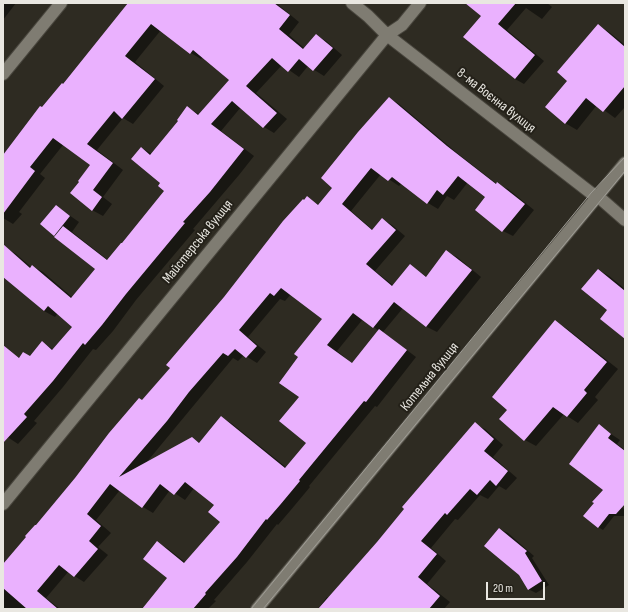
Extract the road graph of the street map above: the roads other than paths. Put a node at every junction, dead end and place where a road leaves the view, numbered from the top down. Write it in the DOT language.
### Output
graph roads {
  1 [pos="61,3"];
  2 [pos="352,3"];
  3 [pos="420,3"];
  4 [pos="387,35"];
  5 [pos="3,74"];
  6 [pos="625,163"];
  7 [pos="597,197"];
  8 [pos="625,220"];
  9 [pos="3,504"];
  10 [pos="257,609"];
  1 -- 5 [label="street"];
  2 -- 4 [label="street, 8-ма Воєнна вулиця"];
  3 -- 4 [label="street, Майстерська вулиця"];
  4 -- 7 [label="street, 8-ма Воєнна вулиця"];
  4 -- 9 [label="street, Майстерська вулиця"];
  6 -- 7 [label="street, Котельна вулиця"];
  7 -- 8 [label="street, 8-ма Воєнна вулиця"];
  7 -- 10 [label="street, Котельна вулиця"];
}
